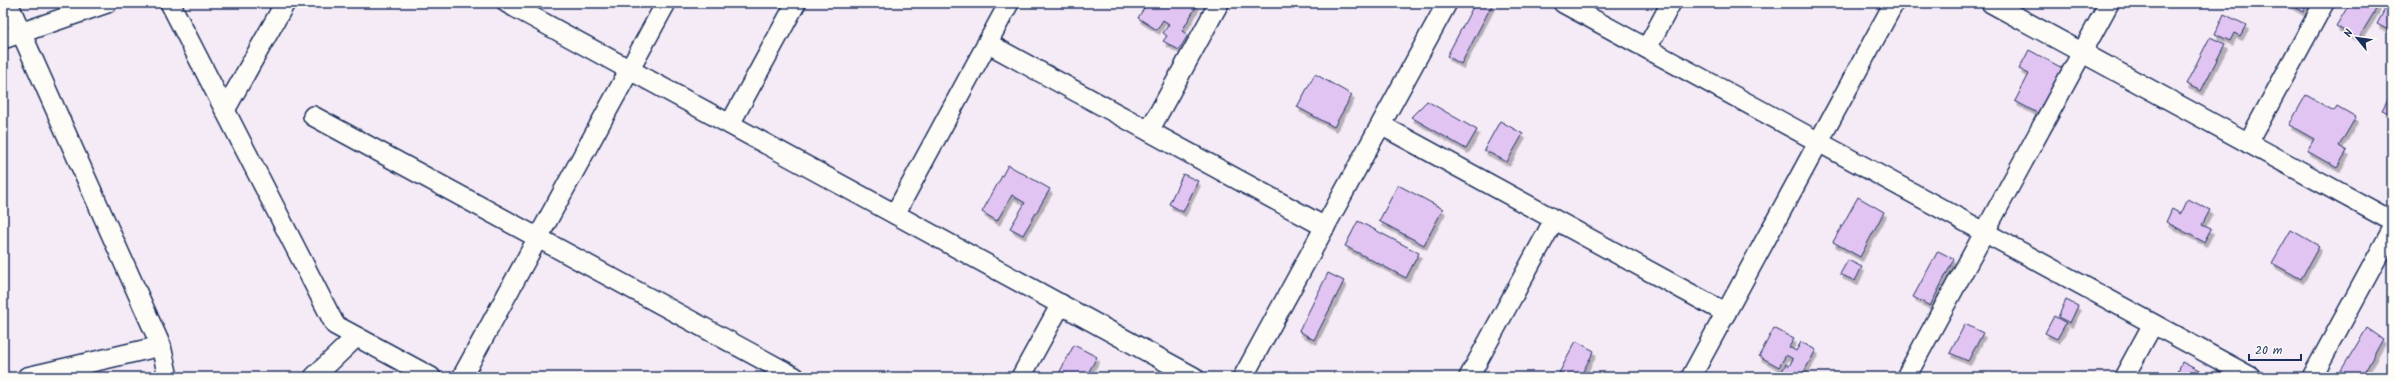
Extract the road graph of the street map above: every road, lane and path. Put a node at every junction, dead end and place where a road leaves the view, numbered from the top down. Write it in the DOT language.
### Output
graph roads {
  1 [pos="8,3"];
  2 [pos="107,3"];
  3 [pos="171,3"];
  4 [pos="285,3"];
  5 [pos="507,3"];
  6 [pos="666,3"];
  7 [pos="796,3"];
  8 [pos="1009,3"];
  9 [pos="1219,3"];
  10 [pos="1447,3"];
  11 [pos="1563,3"];
  12 [pos="1671,3"];
  13 [pos="1894,3"];
  14 [pos="1991,3"];
  15 [pos="2109,3"];
  16 [pos="2324,3"];
  17 [pos="22,32"];
  18 [pos="3,39"];
  19 [pos="987,43"];
  20 [pos="1647,48"];
  21 [pos="2082,52"];
  22 [pos="630,70"];
  23 [pos="225,110"];
  24 [pos="313,116"];
  25 [pos="730,124"];
  26 [pos="1381,125"];
  27 [pos="1149,131"];
  28 [pos="1819,142"];
  29 [pos="2248,142"];
  30 [pos="895,214"];
  31 [pos="1554,220"];
  32 [pos="2392,221"];
  33 [pos="1325,227"];
  34 [pos="2392,230"];
  35 [pos="1985,232"];
  36 [pos="538,238"];
  37 [pos="1061,304"];
  38 [pos="1726,313"];
  39 [pos="2153,324"];
  40 [pos="356,337"];
  41 [pos="161,346"];
  42 [pos="27,377"];
  43 [pos="168,377"];
  44 [pos="314,377"];
  45 [pos="431,377"];
  46 [pos="462,377"];
  47 [pos="795,377"];
  48 [pos="1021,377"];
  49 [pos="1194,377"];
  50 [pos="1243,377"];
  51 [pos="1469,377"];
  52 [pos="1691,377"];
  53 [pos="1906,377"];
  54 [pos="2124,377"];
  55 [pos="2251,377"];
  56 [pos="2312,377"];
  1 -- 17 [label="street"];
  2 -- 17 [label="street"];
  3 -- 23 [label="street"];
  4 -- 23 [label="street"];
  5 -- 22 [label="street"];
  6 -- 22 [label="street"];
  7 -- 25 [label="street"];
  8 -- 19 [label="street"];
  9 -- 27 [label="street"];
  10 -- 26 [label="street"];
  11 -- 20 [label="street"];
  12 -- 20 [label="street"];
  13 -- 28 [label="street"];
  14 -- 21 [label="street"];
  15 -- 21 [label="street"];
  16 -- 29 [label="street"];
  17 -- 18 [label="street"];
  17 -- 41 [label="street"];
  19 -- 27 [label="street"];
  19 -- 30 [label="street"];
  20 -- 28 [label="street"];
  21 -- 29 [label="street"];
  21 -- 35 [label="street"];
  22 -- 25 [label="street"];
  22 -- 36 [label="street"];
  23 -- 40 [label="street"];
  24 -- 36 [label="street"];
  25 -- 30 [label="street"];
  26 -- 31 [label="street"];
  26 -- 33 [label="street"];
  27 -- 33 [label="street"];
  28 -- 35 [label="street"];
  28 -- 38 [label="street"];
  29 -- 32 [label="street"];
  30 -- 37 [label="street"];
  31 -- 38 [label="street"];
  31 -- 51 [label="street"];
  33 -- 50 [label="street"];
  34 -- 56 [label="street"];
  35 -- 39 [label="street"];
  35 -- 53 [label="street"];
  36 -- 46 [label="street"];
  36 -- 47 [label="street"];
  37 -- 48 [label="street"];
  37 -- 49 [label="street"];
  38 -- 52 [label="street"];
  39 -- 54 [label="street"];
  39 -- 55 [label="street"];
  40 -- 44 [label="street"];
  40 -- 45 [label="street"];
  41 -- 42 [label="street"];
  41 -- 43 [label="street"];
}
